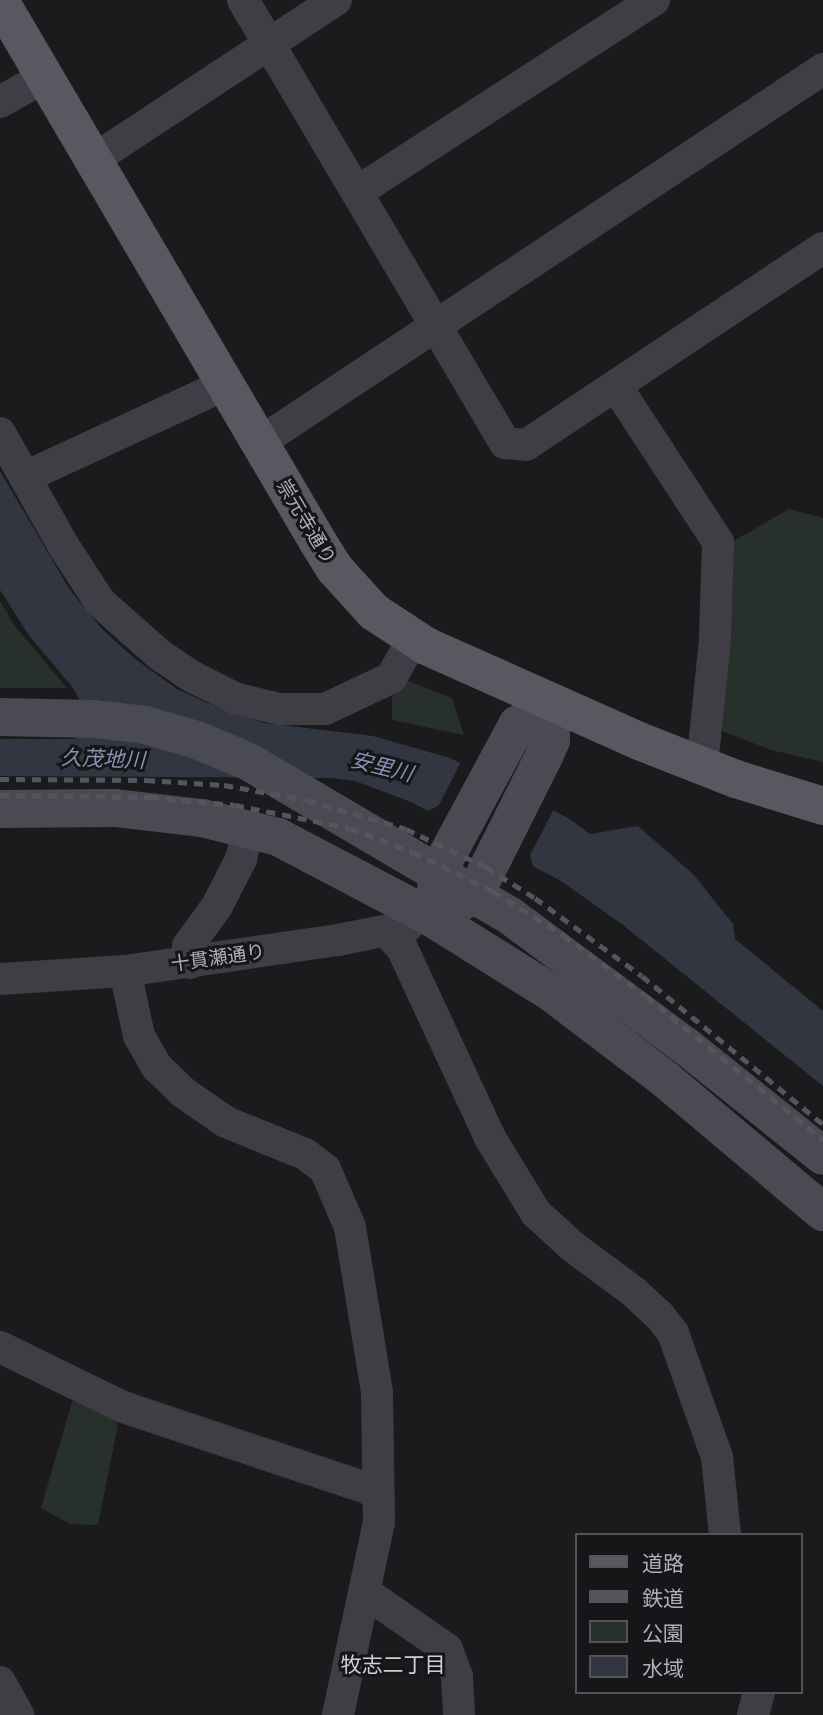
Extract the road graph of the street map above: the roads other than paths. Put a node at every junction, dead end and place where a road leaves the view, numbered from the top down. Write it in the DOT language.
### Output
graph roads {
  1 [pos="243,0"];
  2 [pos="336,0"];
  3 [pos="654,0"];
  4 [pos="0,1"];
  5 [pos="270,44"];
  6 [pos="823,69"];
  7 [pos="44,77"];
  8 [pos="0,102"];
  9 [pos="93,160"];
  10 [pos="357,192"];
  11 [pos="823,248"];
  12 [pos="435,326"];
  13 [pos="224,385"];
  14 [pos="616,386"];
  15 [pos="0,433"];
  16 [pos="259,443"];
  17 [pos="25,477"];
  18 [pos="412,639"];
  19 [pos="551,702"];
  20 [pos="18,717"];
  21 [pos="702,766"];
  22 [pos="823,806"];
  23 [pos="0,809"];
  24 [pos="249,827"];
  25 [pos="438,872"];
  26 [pos="475,894"];
  27 [pos="432,918"];
  28 [pos="387,932"];
  29 [pos="190,963"];
  30 [pos="125,971"];
  31 [pos="0,979"];
  32 [pos="823,1156"];
  33 [pos="823,1212"];
  34 [pos="0,1347"];
  35 [pos="379,1496"];
  36 [pos="725,1533"];
  37 [pos="366,1593"];
  38 [pos="758,1694"];
  39 [pos="338,1715"];
  40 [pos="459,1715"];
  41 [pos="753,1715"];
  1 -- 5 [label="street"];
  2 -- 5 [label="street"];
  3 -- 10 [label="street"];
  4 -- 7 [label="main road, 崇元寺通り"];
  5 -- 9 [label="street"];
  5 -- 10 [label="street"];
  6 -- 12 [label="street"];
  7 -- 8 [label="street"];
  7 -- 9 [label="main road, 崇元寺通り"];
  9 -- 13 [label="main road, 崇元寺通り"];
  10 -- 12 [label="street"];
  11 -- 14 [label="street"];
  12 -- 14 [label="street"];
  12 -- 16 [label="street"];
  13 -- 16 [label="main road, 崇元寺通り"];
  13 -- 17 [label="street"];
  14 -- 21 [label="street"];
  15 -- 17 [label="street"];
  16 -- 18 [label="main road, 崇元寺通り"];
  17 -- 18 [label="street"];
  18 -- 19 [label="main road, 崇元寺通り"];
  19 -- 21 [label="main road, 崇元寺通り"];
  19 -- 25 [label="street"];
  19 -- 26 [label="street"];
  20 -- 25 [label="street"];
  21 -- 22 [label="main road, 崇元寺通り"];
  23 -- 24 [label="street"];
  24 -- 27 [label="street"];
  24 -- 29 [label="street"];
  25 -- 26 [label="street"];
  25 -- 27 [label="street"];
  26 -- 27 [label="street"];
  26 -- 32 [label="street"];
  27 -- 28 [label="street, 十貫瀬通り"];
  27 -- 33 [label="street"];
  28 -- 29 [label="street, 十貫瀬通り"];
  28 -- 36 [label="street"];
  29 -- 30 [label="street, 十貫瀬通り"];
  30 -- 31 [label="street, 十貫瀬通り"];
  30 -- 35 [label="street"];
  34 -- 35 [label="street"];
  35 -- 37 [label="street"];
  37 -- 39 [label="street"];
  37 -- 40 [label="street"];
  38 -- 41 [label="street"];
}
